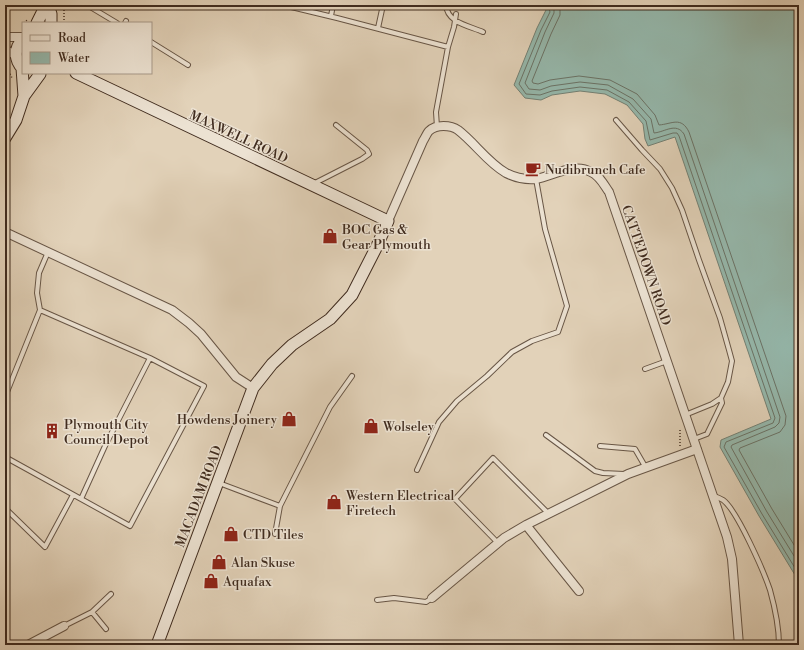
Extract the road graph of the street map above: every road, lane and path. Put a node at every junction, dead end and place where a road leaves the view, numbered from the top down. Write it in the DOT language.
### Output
graph roads {
  1 [pos="47,5"];
  2 [pos="64,5"];
  3 [pos="87,5"];
  4 [pos="283,5"];
  5 [pos="333,5"];
  6 [pos="384,5"];
  7 [pos="446,5"];
  8 [pos="456,14"];
  9 [pos="331,16"];
  10 [pos="455,21"];
  11 [pos="38,22"];
  12 [pos="51,22"];
  13 [pos="64,22"];
  14 [pos="115,22"];
  15 [pos="378,28"];
  16 [pos="483,32"];
  17 [pos="5,37"];
  18 [pos="22,38"];
  19 [pos="22,39"];
  20 [pos="152,43"];
  21 [pos="448,47"];
  22 [pos="5,49"];
  23 [pos="16,56"];
  24 [pos="5,63"];
  25 [pos="188,65"];
  26 [pos="22,66"];
  27 [pos="25,74"];
  28 [pos="39,74"];
  29 [pos="78,74"];
  30 [pos="12,82"];
  31 [pos="24,96"];
  32 [pos="616,120"];
  33 [pos="336,125"];
  34 [pos="437,127"];
  35 [pos="5,138"];
  36 [pos="536,178"];
  37 [pos="311,185"];
  38 [pos="388,221"];
  39 [pos="5,232"];
  40 [pos="48,252"];
  41 [pos="40,310"];
  42 [pos="150,358"];
  43 [pos="667,361"];
  44 [pos="645,369"];
  45 [pos="352,376"];
  46 [pos="253,388"];
  47 [pos="5,397"];
  48 [pos="721,398"];
  49 [pos="685,415"];
  50 [pos="680,428"];
  51 [pos="546,435"];
  52 [pos="694,439"];
  53 [pos="600,446"];
  54 [pos="697,449"];
  55 [pos="683,454"];
  56 [pos="5,457"];
  57 [pos="646,468"];
  58 [pos="417,470"];
  59 [pos="628,474"];
  60 [pos="218,483"];
  61 [pos="712,494"];
  62 [pos="73,495"];
  63 [pos="81,499"];
  64 [pos="280,506"];
  65 [pos="5,508"];
  66 [pos="549,514"];
  67 [pos="526,525"];
  68 [pos="275,534"];
  69 [pos="498,543"];
  70 [pos="579,591"];
  71 [pos="111,594"];
  72 [pos="432,598"];
  73 [pos="377,600"];
  74 [pos="92,612"];
  75 [pos="64,626"];
  76 [pos="106,629"];
  77 [pos="28,645"];
  78 [pos="157,645"];
  79 [pos="739,645"];
  80 [pos="779,645"];
  1 -- 11 [label="street"];
  1 -- 12 [label="street"];
  2 -- 13 [label="path"];
  3 -- 14 [label="lane"];
  4 -- 9 [label="lane"];
  5 -- 9 [label="lane"];
  6 -- 15 [label="lane"];
  7 -- 10 [label="lane"];
  8 -- 10 [label="lane"];
  9 -- 15 [label="lane"];
  10 -- 16 [label="lane"];
  10 -- 21 [label="lane"];
  15 -- 21 [label="lane"];
  17 -- 18 [label="street"];
  19 -- 23 [label="street"];
  20 -- 25 [label="lane"];
  21 -- 34 [label="lane"];
  22 -- 23 [label="street"];
  23 -- 26 [label="street"];
  24 -- 30 [label="path"];
  27 -- 31 [label="street"];
  28 -- 31 [label="street"];
  29 -- 37 [label="street, MAXWELL ROAD"];
  31 -- 35 [label="street"];
  32 -- 48 [label="lane"];
  33 -- 37 [label="lane"];
  34 -- 36 [label="street, CATTEDOWN ROAD"];
  34 -- 38 [label="street"];
  36 -- 43 [label="street, CATTEDOWN ROAD"];
  36 -- 58 [label="lane"];
  37 -- 38 [label="street, MAXWELL ROAD"];
  38 -- 46 [label="street, MACADAM ROAD"];
  39 -- 40 [label="street"];
  40 -- 41 [label="lane"];
  40 -- 46 [label="street"];
  41 -- 42 [label="lane"];
  41 -- 47 [label="lane"];
  42 -- 63 [label="lane"];
  42 -- 63 [label="lane"];
  43 -- 44 [label="lane"];
  43 -- 49 [label="street, CATTEDOWN ROAD"];
  45 -- 64 [label="lane"];
  46 -- 60 [label="street, MACADAM ROAD"];
  48 -- 49 [label="lane"];
  48 -- 52 [label="lane"];
  49 -- 52 [label="street, CATTEDOWN ROAD"];
  50 -- 55 [label="path"];
  51 -- 59 [label="lane"];
  52 -- 54 [label="street, CATTEDOWN ROAD"];
  53 -- 57 [label="lane"];
  54 -- 55 [label="street"];
  54 -- 61 [label="street, CATTEDOWN ROAD"];
  55 -- 57 [label="street"];
  56 -- 62 [label="lane"];
  57 -- 59 [label="street"];
  59 -- 66 [label="street"];
  60 -- 64 [label="lane"];
  60 -- 78 [label="street, MACADAM ROAD"];
  61 -- 79 [label="street, CATTEDOWN ROAD"];
  61 -- 80 [label="lane"];
  62 -- 63 [label="lane"];
  62 -- 65 [label="lane"];
  64 -- 68 [label="lane"];
  66 -- 67 [label="street"];
  66 -- 69 [label="lane"];
  67 -- 69 [label="street"];
  67 -- 70 [label="street"];
  69 -- 72 [label="street"];
  71 -- 74 [label="lane"];
  72 -- 73 [label="lane"];
  74 -- 75 [label="lane"];
  74 -- 76 [label="lane"];
  75 -- 77 [label="street"];
}
